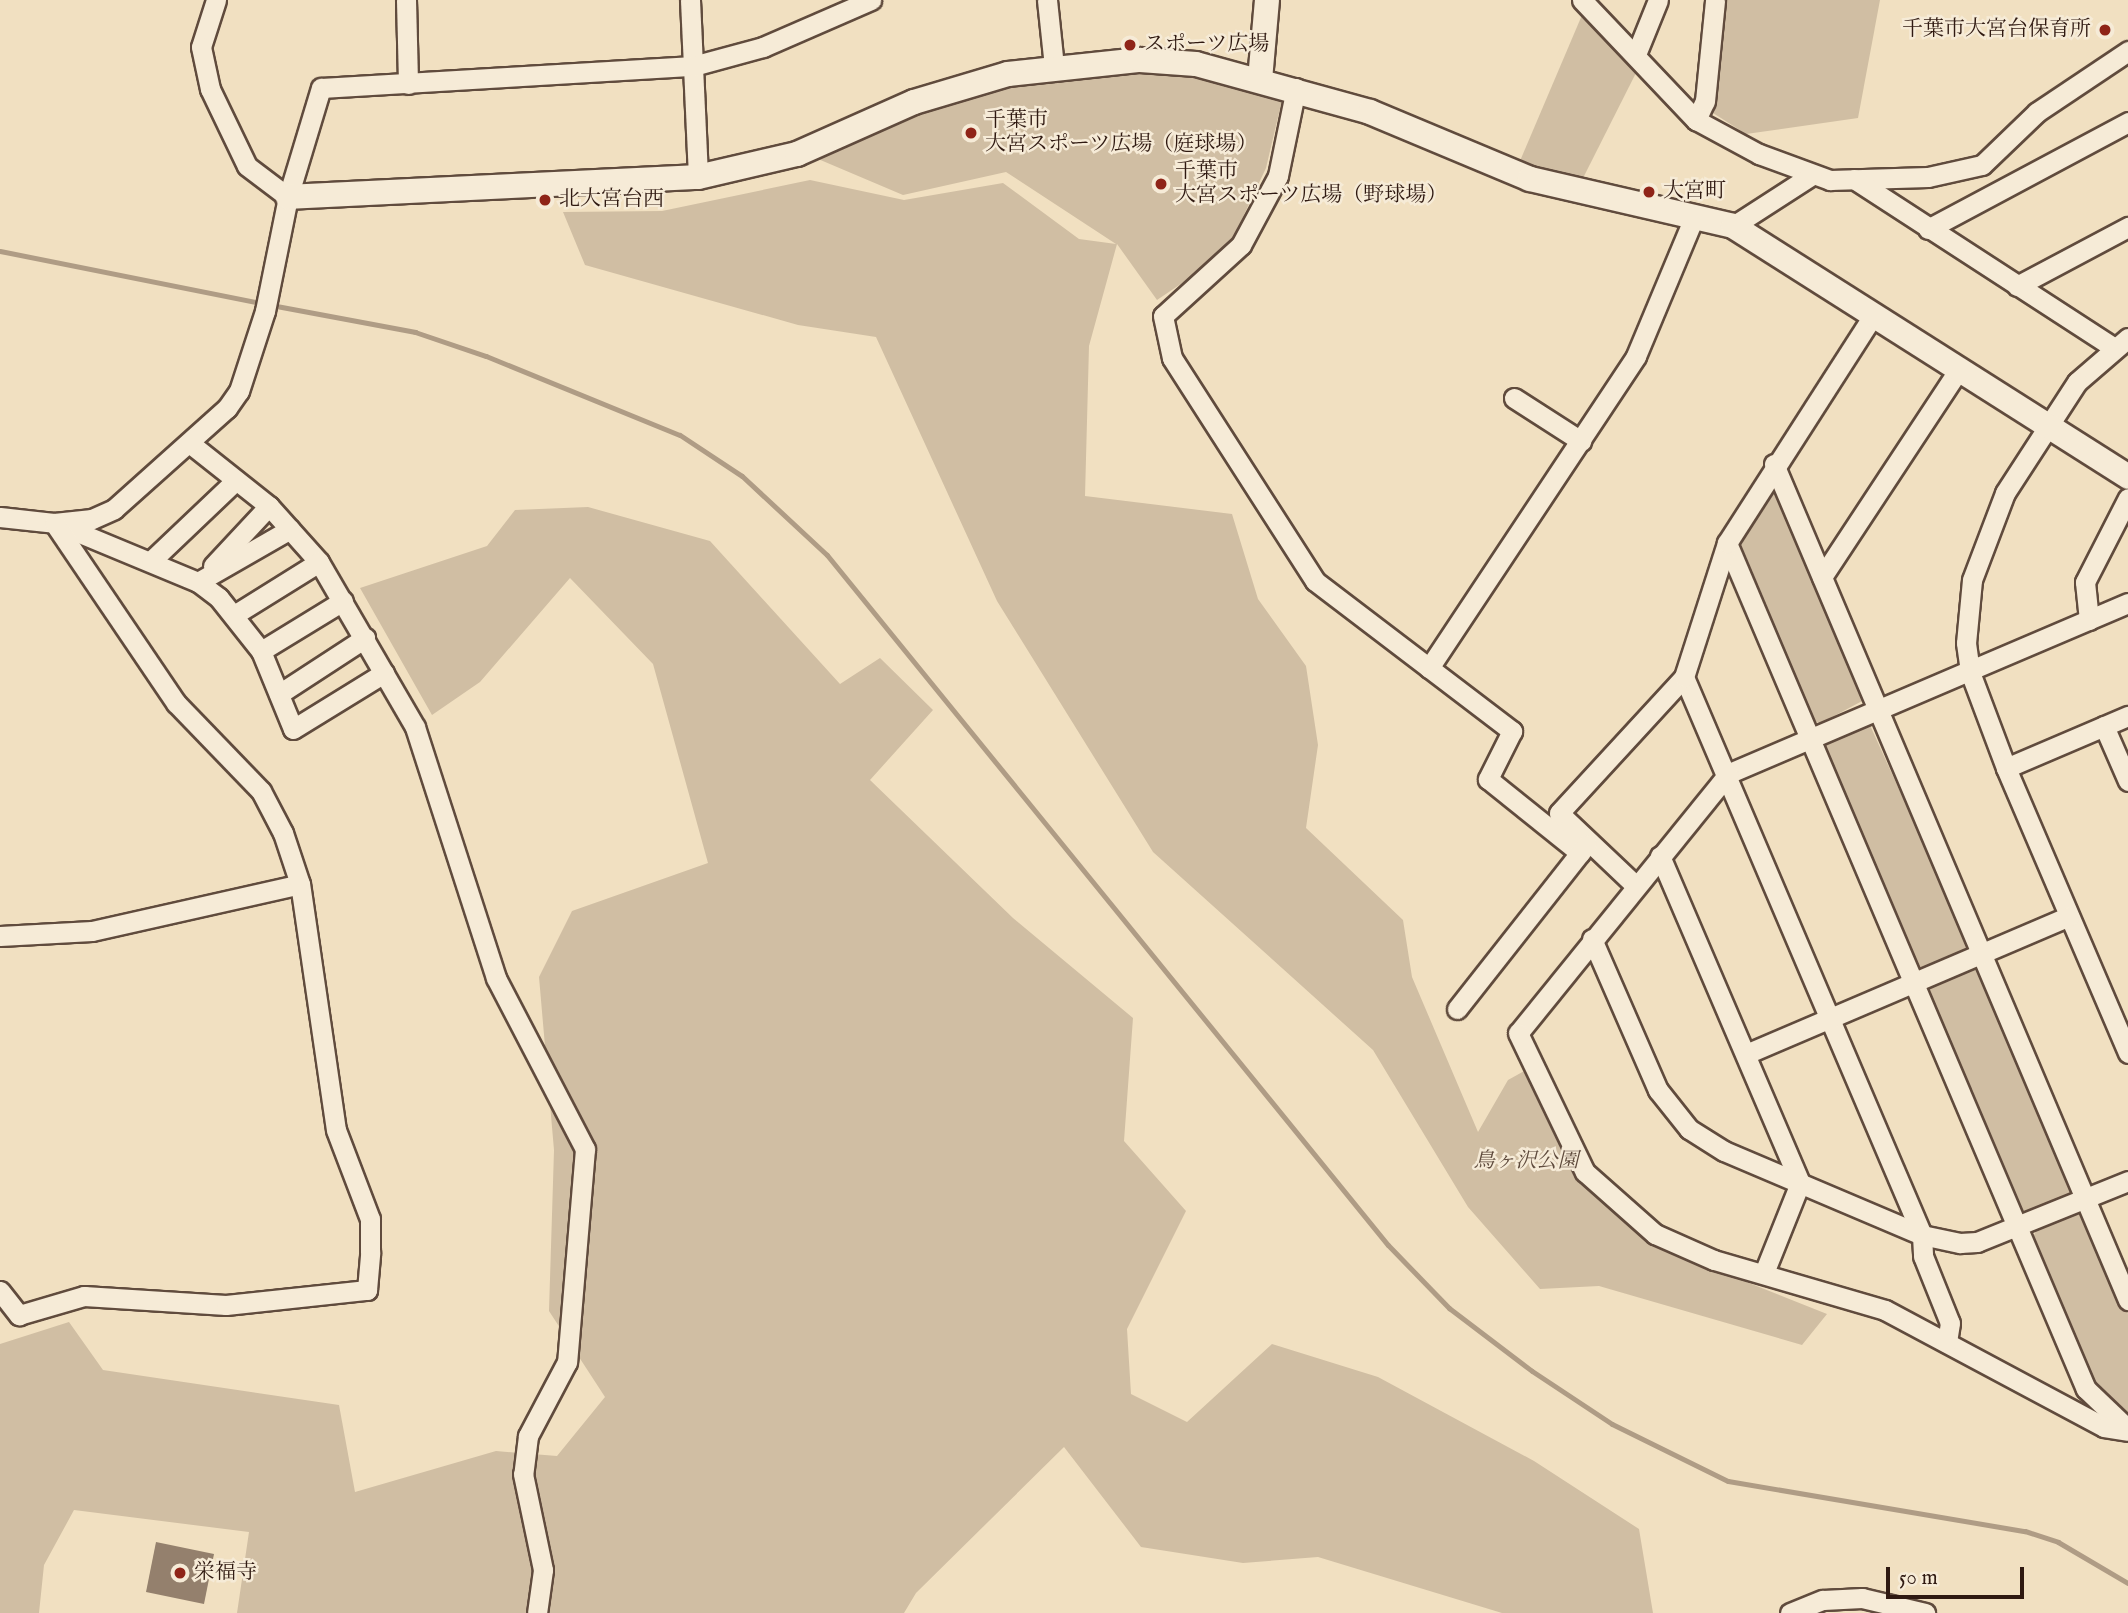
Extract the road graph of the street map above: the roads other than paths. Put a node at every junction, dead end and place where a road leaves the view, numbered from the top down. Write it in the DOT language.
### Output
graph roads {
  1 [pos="216,0"];
  2 [pos="406,0"];
  3 [pos="690,0"];
  4 [pos="872,0"];
  5 [pos="1047,0"];
  6 [pos="1267,0"];
  7 [pos="1583,0"];
  8 [pos="1658,0"];
  9 [pos="1715,0"];
  10 [pos="2128,51"];
  11 [pos="1637,52"];
  12 [pos="693,66"];
  13 [pos="1054,67"];
  14 [pos="1261,80"];
  15 [pos="408,84"];
  16 [pos="1296,88"];
  17 [pos="1696,120"];
  18 [pos="2128,122"];
  19 [pos="1812,175"];
  20 [pos="698,177"];
  21 [pos="1854,179"];
  22 [pos="288,197"];
  23 [pos="1695,215"];
  24 [pos="1733,226"];
  25 [pos="2128,227"];
  26 [pos="1928,229"];
  27 [pos="2017,286"];
  28 [pos="1874,316"];
  29 [pos="2121,343"];
  30 [pos="1958,371"];
  31 [pos="1514,398"];
  32 [pos="2046,426"];
  33 [pos="1581,441"];
  34 [pos="192,445"];
  35 [pos="1774,464"];
  36 [pos="2128,477"];
  37 [pos="236,480"];
  38 [pos="2128,498"];
  39 [pos="269,506"];
  40 [pos="0,517"];
  41 [pos="54,523"];
  42 [pos="290,529"];
  43 [pos="1727,543"];
  44 [pos="151,561"];
  45 [pos="319,562"];
  46 [pos="1822,577"];
  47 [pos="198,582"];
  48 [pos="342,601"];
  49 [pos="2128,603"];
  50 [pos="234,615"];
  51 [pos="2089,620"];
  52 [pos="365,638"];
  53 [pos="261,651"];
  54 [pos="1429,668"];
  55 [pos="1970,672"];
  56 [pos="384,673"];
  57 [pos="1684,677"];
  58 [pos="279,694"];
  59 [pos="1874,710"];
  60 [pos="2128,716"];
  61 [pos="2104,726"];
  62 [pos="1810,738"];
  63 [pos="2006,768"];
  64 [pos="1728,774"];
  65 [pos="2128,781"];
  66 [pos="1584,848"];
  67 [pos="1660,856"];
  68 [pos="300,884"];
  69 [pos="1636,886"];
  70 [pos="2069,916"];
  71 [pos="0,936"];
  72 [pos="1592,939"];
  73 [pos="1980,953"];
  74 [pos="1914,981"];
  75 [pos="1457,1009"];
  76 [pos="1831,1018"];
  77 [pos="2128,1053"];
  78 [pos="1746,1054"];
  79 [pos="2128,1181"];
  80 [pos="1800,1183"];
  81 [pos="2084,1198"];
  82 [pos="2018,1226"];
  83 [pos="1922,1235"];
  84 [pos="1764,1273"];
  85 [pos="0,1291"];
  86 [pos="2128,1300"];
  87 [pos="1947,1343"];
  88 [pos="2128,1430"];
  89 [pos="537,1613"];
  90 [pos="1790,1613"];
  91 [pos="1925,1613"];
  1 -- 22 [label="street"];
  2 -- 15 [label="street"];
  3 -- 12 [label="street"];
  4 -- 12 [label="street"];
  5 -- 13 [label="street"];
  6 -- 14 [label="street"];
  7 -- 11 [label="street"];
  8 -- 11 [label="street"];
  9 -- 17 [label="street"];
  10 -- 21 [label="street"];
  11 -- 17 [label="street"];
  12 -- 15 [label="street"];
  12 -- 20 [label="street"];
  13 -- 14 [label="street"];
  13 -- 20 [label="street"];
  14 -- 16 [label="street"];
  15 -- 22 [label="street"];
  16 -- 23 [label="street"];
  16 -- 54 [label="street"];
  17 -- 19 [label="street"];
  18 -- 26 [label="street"];
  19 -- 21 [label="street"];
  19 -- 24 [label="street"];
  20 -- 22 [label="street"];
  21 -- 26 [label="street"];
  22 -- 34 [label="street"];
  23 -- 24 [label="street"];
  23 -- 33 [label="street"];
  24 -- 28 [label="street"];
  25 -- 27 [label="street"];
  26 -- 27 [label="street"];
  27 -- 29 [label="street"];
  28 -- 30 [label="street"];
  28 -- 35 [label="street"];
  29 -- 32 [label="street"];
  30 -- 32 [label="street"];
  30 -- 46 [label="street"];
  31 -- 33 [label="street"];
  32 -- 36 [label="street"];
  32 -- 55 [label="street"];
  33 -- 54 [label="street"];
  34 -- 37 [label="street"];
  34 -- 41 [label="street"];
  35 -- 43 [label="street"];
  35 -- 46 [label="street"];
  37 -- 39 [label="street"];
  37 -- 44 [label="street"];
  38 -- 51 [label="street"];
  39 -- 42 [label="street"];
  39 -- 47 [label="street"];
  40 -- 41 [label="street"];
  41 -- 44 [label="street"];
  41 -- 68 [label="street"];
  42 -- 45 [label="street"];
  42 -- 47 [label="street"];
  43 -- 57 [label="street"];
  43 -- 62 [label="street"];
  44 -- 47 [label="street"];
  45 -- 48 [label="street"];
  45 -- 50 [label="street"];
  46 -- 59 [label="street"];
  47 -- 50 [label="street"];
  48 -- 52 [label="street"];
  48 -- 53 [label="street"];
  49 -- 51 [label="street"];
  50 -- 53 [label="street"];
  51 -- 55 [label="street"];
  52 -- 56 [label="street"];
  52 -- 58 [label="street"];
  53 -- 58 [label="street"];
  54 -- 66 [label="street"];
  55 -- 59 [label="street"];
  55 -- 63 [label="street"];
  56 -- 58 [label="street"];
  56 -- 89 [label="street"];
  57 -- 64 [label="street"];
  57 -- 66 [label="street"];
  59 -- 62 [label="street"];
  59 -- 73 [label="street"];
  60 -- 61 [label="street"];
  61 -- 63 [label="street"];
  61 -- 65 [label="street"];
  62 -- 64 [label="street"];
  62 -- 74 [label="street"];
  63 -- 70 [label="street"];
  64 -- 67 [label="street"];
  64 -- 76 [label="street"];
  66 -- 69 [label="street"];
  66 -- 75 [label="street"];
  67 -- 69 [label="street"];
  67 -- 78 [label="street"];
  68 -- 71 [label="street"];
  68 -- 85 [label="street"];
  69 -- 72 [label="street"];
  70 -- 73 [label="street"];
  70 -- 77 [label="street"];
  72 -- 80 [label="street"];
  72 -- 84 [label="street"];
  73 -- 74 [label="street"];
  73 -- 81 [label="street"];
  74 -- 76 [label="street"];
  74 -- 82 [label="street"];
  76 -- 78 [label="street"];
  76 -- 83 [label="street"];
  78 -- 80 [label="street"];
  79 -- 81 [label="street"];
  80 -- 83 [label="street"];
  80 -- 84 [label="street"];
  81 -- 82 [label="street"];
  81 -- 86 [label="street"];
  82 -- 83 [label="street"];
  82 -- 88 [label="street"];
  83 -- 87 [label="street"];
  84 -- 87 [label="street"];
  87 -- 88 [label="street"];
  90 -- 91 [label="street"];
}
